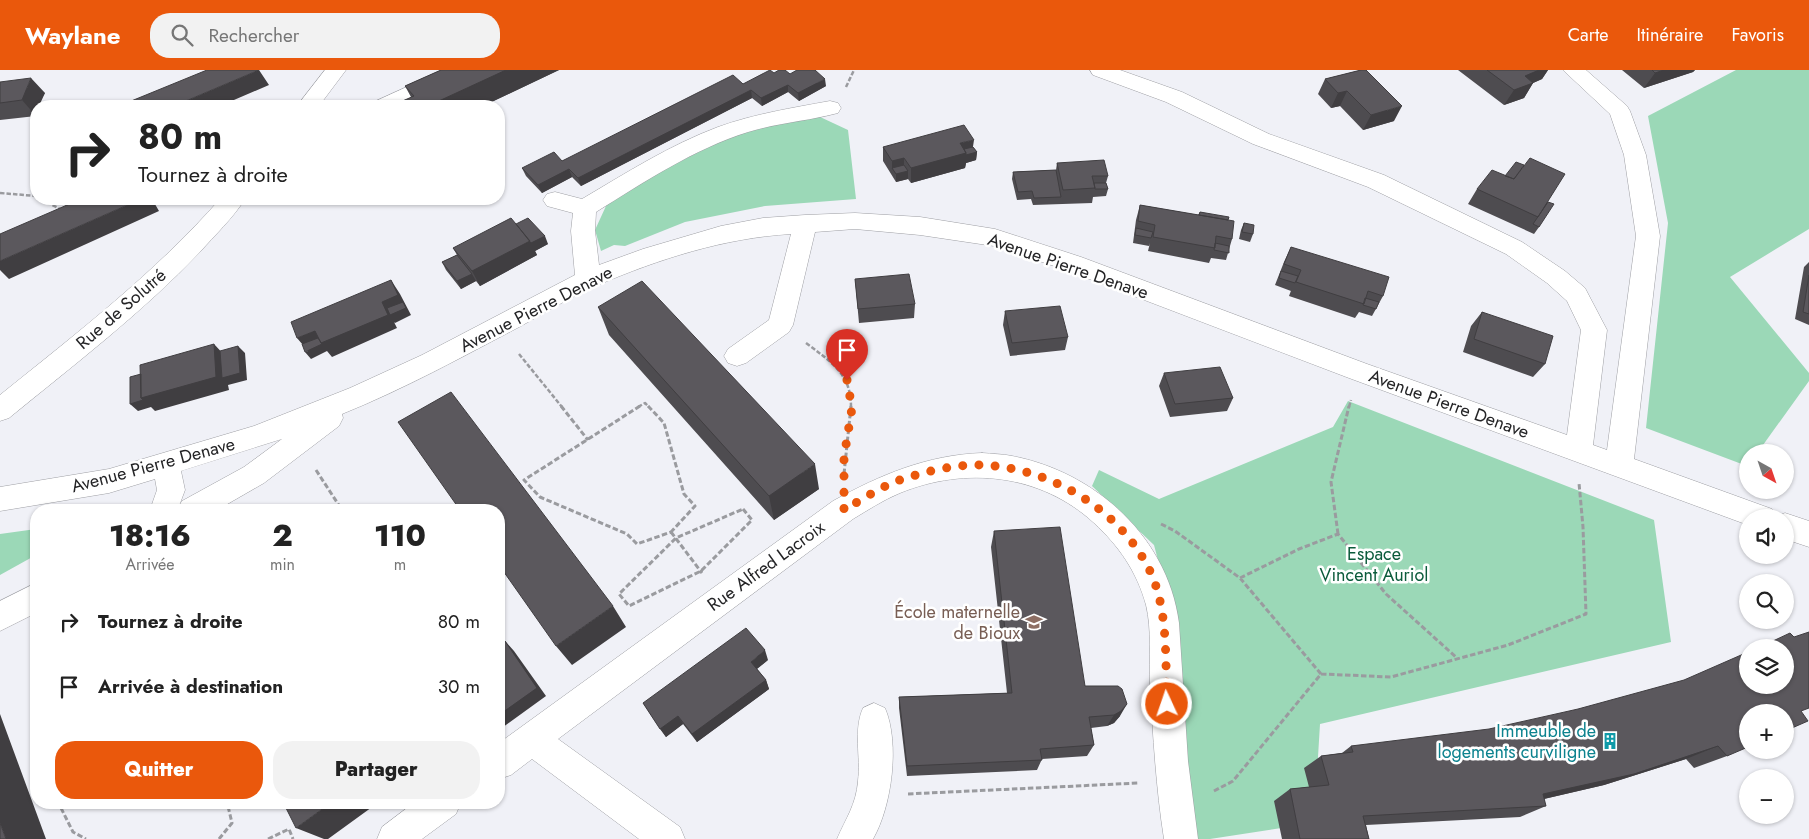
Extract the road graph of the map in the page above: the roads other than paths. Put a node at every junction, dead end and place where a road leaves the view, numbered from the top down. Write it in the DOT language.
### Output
graph roads {
  1 [pos="336,70"];
  2 [pos="462,70"];
  3 [pos="1100,70"];
  4 [pos="1573,70"];
  5 [pos="313,100"];
  6 [pos="397,100"];
  7 [pos="830,108"];
  8 [pos="555,200"];
  9 [pos="228,205"];
  10 [pos="585,208"];
  11 [pos="804,223"];
  12 [pos="588,279"];
  13 [pos="737,356"];
  14 [pos="359,396"];
  15 [pos="0,410"];
  16 [pos="1578,451"];
  17 [pos="166,464"];
  18 [pos="1619,466"];
  19 [pos="0,499"];
  20 [pos="166,504"];
  21 [pos="203,504"];
  22 [pos="1739,510"];
  23 [pos="1794,529"];
  24 [pos="1809,534"];
  25 [pos="30,600"];
  26 [pos="0,617"];
  27 [pos="874,719"];
  28 [pos="534,737"];
  29 [pos="505,758"];
  30 [pos="435,809"];
  31 [pos="394,839"];
  32 [pos="668,839"];
  33 [pos="854,839"];
  34 [pos="1181,839"];
  1 -- 5 [label="street"];
  2 -- 6 [label="street"];
  3 -- 16 [label="street"];
  4 -- 18 [label="street"];
  7 -- 10 [label="street"];
  8 -- 10 [label="street"];
  9 -- 15 [label="street, Rue de Solutré"];
  10 -- 12 [label="street"];
  11 -- 12 [label="street, Avenue Pierre Denave"];
  11 -- 13 [label="street"];
  11 -- 16 [label="street, Avenue Pierre Denave"];
  12 -- 14 [label="street, Avenue Pierre Denave"];
  14 -- 17 [label="street, Avenue Pierre Denave"];
  14 -- 21 [label="street, Avenue Pierre Denave"];
  16 -- 18 [label="street, Avenue Pierre Denave"];
  17 -- 19 [label="street, Avenue Pierre Denave"];
  17 -- 20 [label="street"];
  18 -- 22 [label="street, Avenue Pierre Denave"];
  23 -- 24 [label="street"];
  25 -- 26 [label="street"];
  27 -- 33 [label="street"];
  28 -- 29 [label="street, Rue Alfred Lacroix"];
  28 -- 32 [label="street"];
  28 -- 34 [label="street, Rue Alfred Lacroix"];
  30 -- 31 [label="street"];
}
